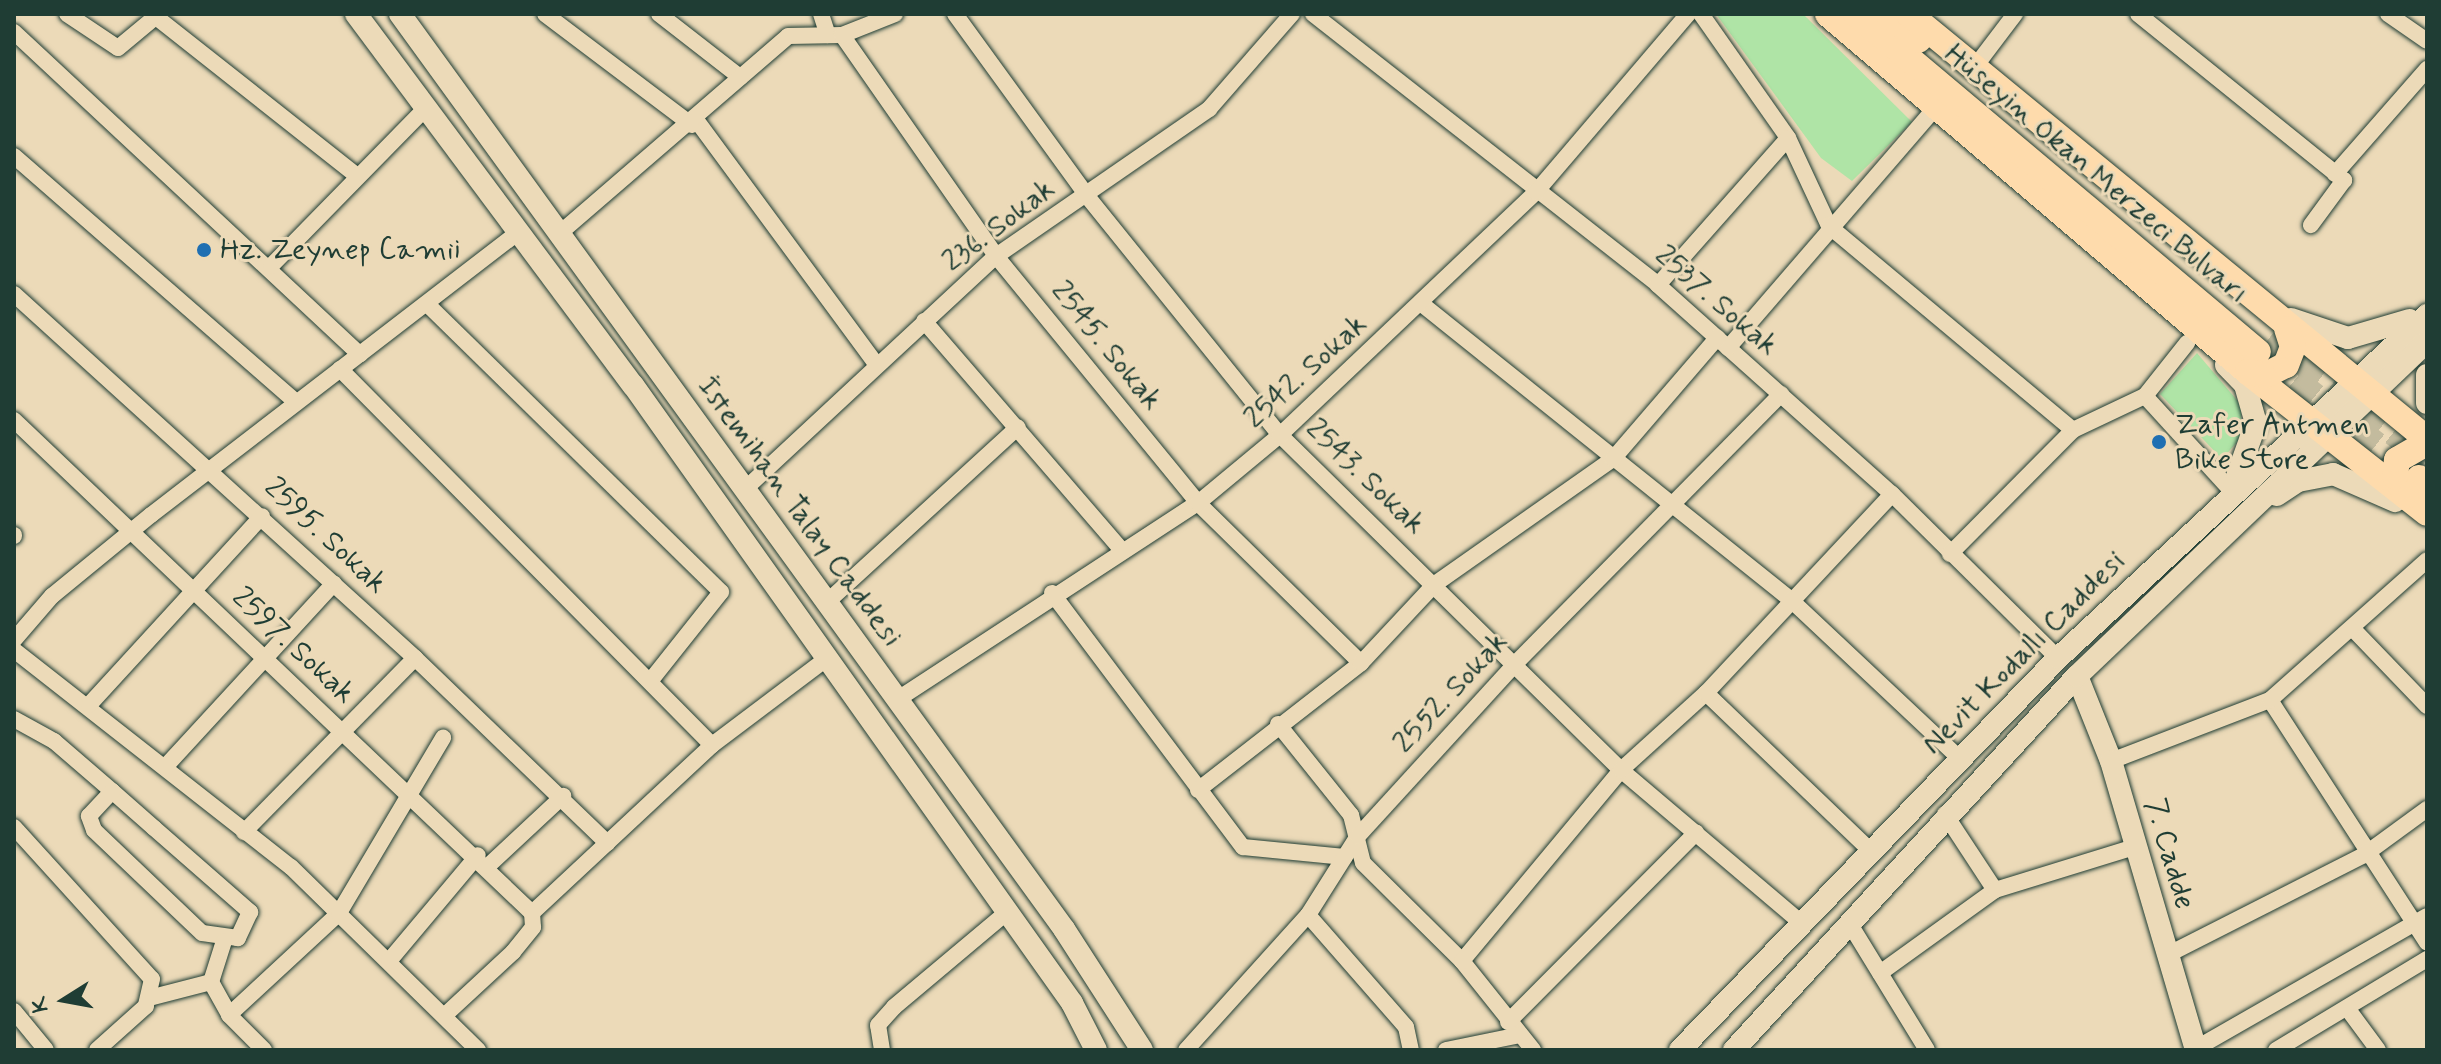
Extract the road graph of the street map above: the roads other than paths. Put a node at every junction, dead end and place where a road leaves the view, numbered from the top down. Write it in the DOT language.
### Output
graph roads {
  1 [pos="67,14"];
  2 [pos="356,14"];
  3 [pos="400,14"];
  4 [pos="545,14"];
  5 [pos="659,14"];
  6 [pos="821,14"];
  7 [pos="895,14"];
  8 [pos="955,14"];
  9 [pos="1292,14"];
  10 [pos="1313,14"];
  11 [pos="1688,14"];
  12 [pos="1701,14"];
  13 [pos="1828,14"];
  14 [pos="1856,14"];
  15 [pos="1888,14"];
  16 [pos="1909,14"];
  17 [pos="2015,14"];
  18 [pos="2138,14"];
  19 [pos="2388,14"];
  20 [pos="157,16"];
  21 [pos="14,32"];
  22 [pos="835,35"];
  23 [pos="2427,41"];
  24 [pos="1974,68"];
  25 [pos="2427,69"];
  26 [pos="740,77"];
  27 [pos="1937,106"];
  28 [pos="425,109"];
  29 [pos="694,123"];
  30 [pos="1788,138"];
  31 [pos="14,156"];
  32 [pos="357,176"];
  33 [pos="2340,177"];
  34 [pos="1536,192"];
  35 [pos="1087,196"];
  36 [pos="2311,225"];
  37 [pos="1829,226"];
  38 [pos="517,233"];
  39 [pos="560,233"];
  40 [pos="996,256"];
  41 [pos="271,266"];
  42 [pos="1658,285"];
  43 [pos="2242,293"];
  44 [pos="14,294"];
  45 [pos="428,305"];
  46 [pos="1423,305"];
  47 [pos="2427,312"];
  48 [pos="924,321"];
  49 [pos="2188,332"];
  50 [pos="2427,342"];
  51 [pos="1722,343"];
  52 [pos="2266,347"];
  53 [pos="360,355"];
  54 [pos="877,365"];
  55 [pos="340,369"];
  56 [pos="2427,375"];
  57 [pos="2361,388"];
  58 [pos="1781,394"];
  59 [pos="2145,396"];
  60 [pos="296,402"];
  61 [pos="2427,403"];
  62 [pos="14,420"];
  63 [pos="2319,426"];
  64 [pos="1018,427"];
  65 [pos="2073,430"];
  66 [pos="1280,435"];
  67 [pos="2427,441"];
  68 [pos="1613,459"];
  69 [pos="210,469"];
  70 [pos="2417,486"];
  71 [pos="2228,487"];
  72 [pos="744,490"];
  73 [pos="1892,494"];
  74 [pos="1198,503"];
  75 [pos="1673,504"];
  76 [pos="262,516"];
  77 [pos="2427,516"];
  78 [pos="2197,524"];
  79 [pos="131,531"];
  80 [pos="2223,531"];
  81 [pos="1121,549"];
  82 [pos="1950,554"];
  83 [pos="2427,560"];
  84 [pos="334,583"];
  85 [pos="1435,584"];
  86 [pos="192,590"];
  87 [pos="1052,593"];
  88 [pos="1792,601"];
  89 [pos="826,603"];
  90 [pos="2353,629"];
  91 [pos="14,640"];
  92 [pos="14,650"];
  93 [pos="263,657"];
  94 [pos="415,658"];
  95 [pos="2058,658"];
  96 [pos="826,659"];
  97 [pos="1361,663"];
  98 [pos="1515,664"];
  99 [pos="2077,676"];
  100 [pos="651,680"];
  101 [pos="1706,693"];
  102 [pos="898,699"];
  103 [pos="2270,700"];
  104 [pos="89,705"];
  105 [pos="2427,706"];
  106 [pos="14,719"];
  107 [pos="1278,724"];
  108 [pos="341,731"];
  109 [pos="443,738"];
  110 [pos="712,745"];
  111 [pos="1959,758"];
  112 [pos="2111,761"];
  113 [pos="166,766"];
  114 [pos="1621,770"];
  115 [pos="1198,790"];
  116 [pos="112,791"];
  117 [pos="414,796"];
  118 [pos="563,796"];
  119 [pos="2427,809"];
  120 [pos="1945,814"];
  121 [pos="14,827"];
  122 [pos="244,832"];
  123 [pos="1696,833"];
  124 [pos="1358,836"];
  125 [pos="607,843"];
  126 [pos="2135,847"];
  127 [pos="1871,851"];
  128 [pos="2364,855"];
  129 [pos="1345,857"];
  130 [pos="483,860"];
  131 [pos="1995,890"];
  132 [pos="339,913"];
  133 [pos="532,913"];
  134 [pos="1006,913"];
  135 [pos="1308,915"];
  136 [pos="2421,920"];
  137 [pos="1848,921"];
  138 [pos="1800,922"];
  139 [pos="224,941"];
  140 [pos="2427,943"];
  141 [pos="2167,955"];
  142 [pos="2427,959"];
  143 [pos="389,961"];
  144 [pos="1462,961"];
  145 [pos="1880,973"];
  146 [pos="211,982"];
  147 [pos="153,997"];
  148 [pos="2347,1008"];
  149 [pos="14,1011"];
  150 [pos="229,1015"];
  151 [pos="444,1016"];
  152 [pos="1508,1022"];
  153 [pos="1520,1035"];
  154 [pos="2196,1049"];
  155 [pos="46,1050"];
  156 [pos="97,1050"];
  157 [pos="264,1050"];
  158 [pos="478,1050"];
  159 [pos="882,1050"];
  160 [pos="1096,1050"];
  161 [pos="1142,1050"];
  162 [pos="1186,1050"];
  163 [pos="1411,1050"];
  164 [pos="1446,1050"];
  165 [pos="1533,1050"];
  166 [pos="1680,1050"];
  167 [pos="1734,1050"];
  168 [pos="1927,1050"];
  169 [pos="2276,1050"];
  170 [pos="2378,1050"];
  1 -- 20 [label="street"];
  2 -- 28 [label="street, İstemihan Talay Caddesi"];
  3 -- 39 [label="street, İstemihan Talay Caddesi"];
  4 -- 29 [label="street"];
  5 -- 26 [label="street"];
  6 -- 22 [label="street, 2545. Sokak"];
  7 -- 22 [label="street"];
  8 -- 35 [label="street, 2543. Sokak"];
  9 -- 35 [label="street, 236. Sokak"];
  10 -- 34 [label="street, 2537. Sokak"];
  11 -- 34 [label="street, 2542. Sokak"];
  12 -- 30 [label="street"];
  13 -- 27 [label="main road"];
  14 -- 52 [label="main road, Hüseyin Okan Merzeci Bulvarı"];
  15 -- 52 [label="main road, Hüseyin Okan Merzeci Bulvarı"];
  16 -- 24 [label="main road"];
  17 -- 24 [label="street"];
  18 -- 33 [label="street"];
  19 -- 23 [label="street"];
  20 -- 32 [label="street"];
  21 -- 41 [label="street"];
  22 -- 26 [label="street"];
  22 -- 40 [label="street, 2545. Sokak"];
  24 -- 43 [label="main road"];
  25 -- 33 [label="street"];
  26 -- 29 [label="street"];
  27 -- 37 [label="street"];
  27 -- 49 [label="main road"];
  28 -- 32 [label="street"];
  28 -- 38 [label="street, İstemihan Talay Caddesi"];
  29 -- 39 [label="street"];
  29 -- 54 [label="street"];
  30 -- 37 [label="street"];
  30 -- 42 [label="street"];
  31 -- 60 [label="street"];
  32 -- 41 [label="street"];
  33 -- 36 [label="street"];
  34 -- 42 [label="street, 2537. Sokak"];
  34 -- 46 [label="street, 2542. Sokak"];
  35 -- 40 [label="street, 236. Sokak"];
  35 -- 66 [label="street, 2543. Sokak"];
  37 -- 51 [label="street"];
  37 -- 65 [label="street"];
  38 -- 45 [label="street"];
  38 -- 96 [label="street, İstemihan Talay Caddesi"];
  39 -- 72 [label="street, İstemihan Talay Caddesi"];
  40 -- 48 [label="street, 236. Sokak"];
  40 -- 74 [label="street, 2545. Sokak"];
  41 -- 53 [label="street"];
  42 -- 51 [label="street, 2537. Sokak"];
  43 -- 47 [label="street"];
  43 -- 52 [label="main road"];
  44 -- 69 [label="street, 2595. Sokak"];
  45 -- 53 [label="street"];
  45 -- 100 [label="street"];
  46 -- 66 [label="street, 2542. Sokak"];
  46 -- 68 [label="street"];
  47 -- 57 [label="street, Nevit Kodallı Caddesi"];
  48 -- 54 [label="street, 236. Sokak"];
  48 -- 64 [label="street"];
  49 -- 52 [label="main road"];
  49 -- 59 [label="street"];
  49 -- 71 [label="street"];
  50 -- 57 [label="street, Nevit Kodallı Caddesi"];
  51 -- 58 [label="street, 2537. Sokak"];
  51 -- 68 [label="street"];
  52 -- 57 [label="main road"];
  52 -- 63 [label="main road"];
  53 -- 55 [label="street"];
  54 -- 72 [label="street, 236. Sokak"];
  55 -- 60 [label="street"];
  55 -- 100 [label="street"];
  56 -- 61 [label="street"];
  57 -- 63 [label="street, Nevit Kodallı Caddesi"];
  57 -- 67 [label="main road"];
  58 -- 73 [label="street, 2537. Sokak"];
  58 -- 75 [label="street, 2552. Sokak"];
  59 -- 65 [label="street"];
  59 -- 71 [label="street"];
  60 -- 69 [label="street"];
  62 -- 79 [label="street, 2597. Sokak"];
  63 -- 70 [label="main road"];
  63 -- 78 [label="street, Nevit Kodallı Caddesi"];
  63 -- 80 [label="street, Nevit Kodallı Caddesi"];
  64 -- 81 [label="street"];
  64 -- 89 [label="street"];
  65 -- 82 [label="street"];
  66 -- 74 [label="street, 2542. Sokak"];
  66 -- 85 [label="street, 2543. Sokak"];
  67 -- 70 [label="main road"];
  68 -- 75 [label="street"];
  68 -- 85 [label="street"];
  69 -- 76 [label="street, 2595. Sokak"];
  69 -- 79 [label="street"];
  70 -- 77 [label="main road"];
  71 -- 78 [label="street"];
  72 -- 89 [label="street, İstemihan Talay Caddesi"];
  73 -- 82 [label="street, 2537. Sokak"];
  73 -- 88 [label="street"];
  74 -- 81 [label="street, 2542. Sokak"];
  74 -- 97 [label="street, 2545. Sokak"];
  75 -- 88 [label="street"];
  75 -- 98 [label="street, 2552. Sokak"];
  76 -- 84 [label="street, 2595. Sokak"];
  76 -- 86 [label="street"];
  77 -- 80 [label="street"];
  78 -- 95 [label="street, Nevit Kodallı Caddesi"];
  79 -- 86 [label="street, 2597. Sokak"];
  79 -- 91 [label="street"];
  80 -- 99 [label="street, Nevit Kodallı Caddesi"];
  81 -- 87 [label="street, 2542. Sokak"];
  82 -- 95 [label="street, 2537. Sokak"];
  83 -- 90 [label="street"];
  84 -- 93 [label="street"];
  84 -- 94 [label="street, 2595. Sokak"];
  85 -- 97 [label="street"];
  85 -- 98 [label="street, 2543. Sokak"];
  86 -- 93 [label="street, 2597. Sokak"];
  86 -- 104 [label="street"];
  87 -- 102 [label="street, 2542. Sokak"];
  87 -- 115 [label="street"];
  88 -- 101 [label="street"];
  88 -- 111 [label="street"];
  89 -- 102 [label="street, İstemihan Talay Caddesi"];
  90 -- 103 [label="street"];
  90 -- 105 [label="street"];
  92 -- 104 [label="street"];
  93 -- 108 [label="street, 2597. Sokak"];
  93 -- 113 [label="street"];
  94 -- 108 [label="street"];
  94 -- 118 [label="street, 2595. Sokak"];
  95 -- 111 [label="street, Nevit Kodallı Caddesi"];
  96 -- 110 [label="street"];
  96 -- 134 [label="street, İstemihan Talay Caddesi"];
  97 -- 107 [label="street"];
  98 -- 114 [label="street, 2543. Sokak"];
  98 -- 124 [label="street, 2552. Sokak"];
  99 -- 112 [label="street, 7. Cadde"];
  99 -- 120 [label="street, Nevit Kodallı Caddesi"];
  100 -- 110 [label="street"];
  101 -- 114 [label="street"];
  101 -- 127 [label="street"];
  102 -- 161 [label="street, İstemihan Talay Caddesi"];
  103 -- 112 [label="street"];
  103 -- 128 [label="street"];
  104 -- 113 [label="street"];
  106 -- 116 [label="street"];
  107 -- 115 [label="street"];
  107 -- 124 [label="street"];
  108 -- 117 [label="street, 2597. Sokak"];
  108 -- 122 [label="street"];
  109 -- 117 [label="street"];
  110 -- 125 [label="street"];
  111 -- 127 [label="street, Nevit Kodallı Caddesi"];
  112 -- 126 [label="street, 7. Cadde"];
  113 -- 122 [label="street"];
  114 -- 123 [label="street, 2543. Sokak"];
  114 -- 144 [label="street"];
  115 -- 129 [label="street"];
  116 -- 139 [label="street"];
  116 -- 139 [label="street"];
  117 -- 130 [label="street, 2597. Sokak"];
  117 -- 132 [label="street"];
  118 -- 125 [label="street, 2595. Sokak"];
  118 -- 130 [label="street"];
  119 -- 128 [label="street"];
  120 -- 131 [label="street"];
  120 -- 137 [label="street, Nevit Kodallı Caddesi"];
  121 -- 147 [label="street"];
  122 -- 132 [label="street"];
  123 -- 138 [label="street, 2543. Sokak"];
  123 -- 152 [label="street"];
  124 -- 129 [label="street, 2552. Sokak"];
  124 -- 144 [label="street"];
  125 -- 133 [label="street"];
  126 -- 131 [label="street"];
  126 -- 141 [label="street, 7. Cadde"];
  127 -- 138 [label="street, Nevit Kodallı Caddesi"];
  128 -- 136 [label="street"];
  128 -- 141 [label="street"];
  129 -- 135 [label="street, 2552. Sokak"];
  130 -- 133 [label="street, 2597. Sokak"];
  130 -- 143 [label="street"];
  131 -- 145 [label="street"];
  132 -- 143 [label="street"];
  132 -- 150 [label="street"];
  133 -- 151 [label="street"];
  134 -- 159 [label="street"];
  134 -- 160 [label="street, İstemihan Talay Caddesi"];
  135 -- 162 [label="street, 2552. Sokak"];
  135 -- 163 [label="street"];
  136 -- 140 [label="street"];
  136 -- 154 [label="street"];
  137 -- 145 [label="street"];
  137 -- 167 [label="street, Nevit Kodallı Caddesi"];
  138 -- 166 [label="street, Nevit Kodallı Caddesi"];
  139 -- 146 [label="street"];
  141 -- 154 [label="street, 7. Cadde"];
  142 -- 148 [label="street"];
  143 -- 151 [label="street"];
  144 -- 152 [label="street"];
  145 -- 168 [label="street"];
  146 -- 147 [label="street"];
  146 -- 150 [label="street"];
  147 -- 156 [label="street"];
  148 -- 169 [label="street"];
  148 -- 170 [label="street"];
  149 -- 155 [label="street"];
  150 -- 157 [label="street"];
  151 -- 158 [label="street"];
  152 -- 153 [label="street"];
  153 -- 164 [label="street"];
  153 -- 165 [label="street"];
}
